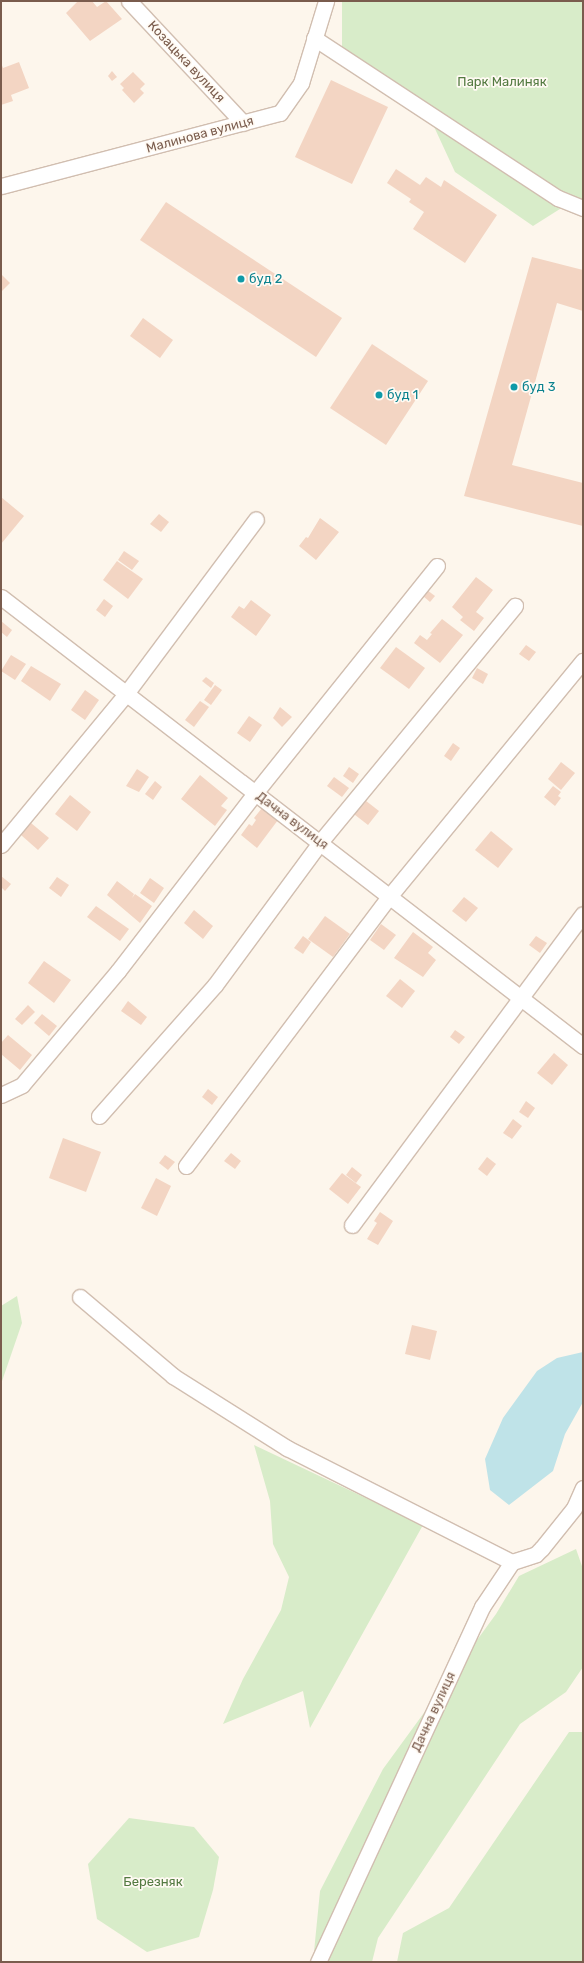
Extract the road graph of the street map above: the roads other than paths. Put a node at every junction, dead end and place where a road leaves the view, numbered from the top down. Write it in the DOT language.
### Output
graph roads {
  1 [pos="129,1"];
  2 [pos="326,1"];
  3 [pos="314,38"];
  4 [pos="243,123"];
  5 [pos="1,186"];
  6 [pos="583,208"];
  7 [pos="256,519"];
  8 [pos="437,566"];
  9 [pos="1,597"];
  10 [pos="515,606"];
  11 [pos="583,661"];
  12 [pos="125,695"];
  13 [pos="255,793"];
  14 [pos="321,841"];
  15 [pos="1,845"];
  16 [pos="388,898"];
  17 [pos="583,914"];
  18 [pos="522,999"];
  19 [pos="583,1046"];
  20 [pos="1,1095"];
  21 [pos="99,1116"];
  22 [pos="186,1166"];
  23 [pos="352,1225"];
  24 [pos="80,1297"];
  25 [pos="583,1488"];
  26 [pos="512,1562"];
  27 [pos="318,1962"];
  1 -- 4 [label="street, Козацька вулиця"];
  2 -- 3 [label="street, Малинова вулиця"];
  3 -- 4 [label="street, Малинова вулиця"];
  3 -- 6 [label="street"];
  4 -- 5 [label="street, Малинова вулиця"];
  7 -- 12 [label="street"];
  8 -- 13 [label="street"];
  9 -- 12 [label="street, Дачна вулиця"];
  10 -- 14 [label="street"];
  11 -- 16 [label="street"];
  12 -- 13 [label="street, Дачна вулиця"];
  12 -- 15 [label="street"];
  13 -- 14 [label="street, Дачна вулиця"];
  13 -- 20 [label="street"];
  14 -- 16 [label="street, Дачна вулиця"];
  14 -- 21 [label="street"];
  16 -- 18 [label="street, Дачна вулиця"];
  16 -- 22 [label="street"];
  17 -- 18 [label="street"];
  18 -- 19 [label="street, Дачна вулиця"];
  18 -- 23 [label="street"];
  24 -- 26 [label="street"];
  25 -- 26 [label="street"];
  26 -- 27 [label="street, Дачна вулиця"];
}
